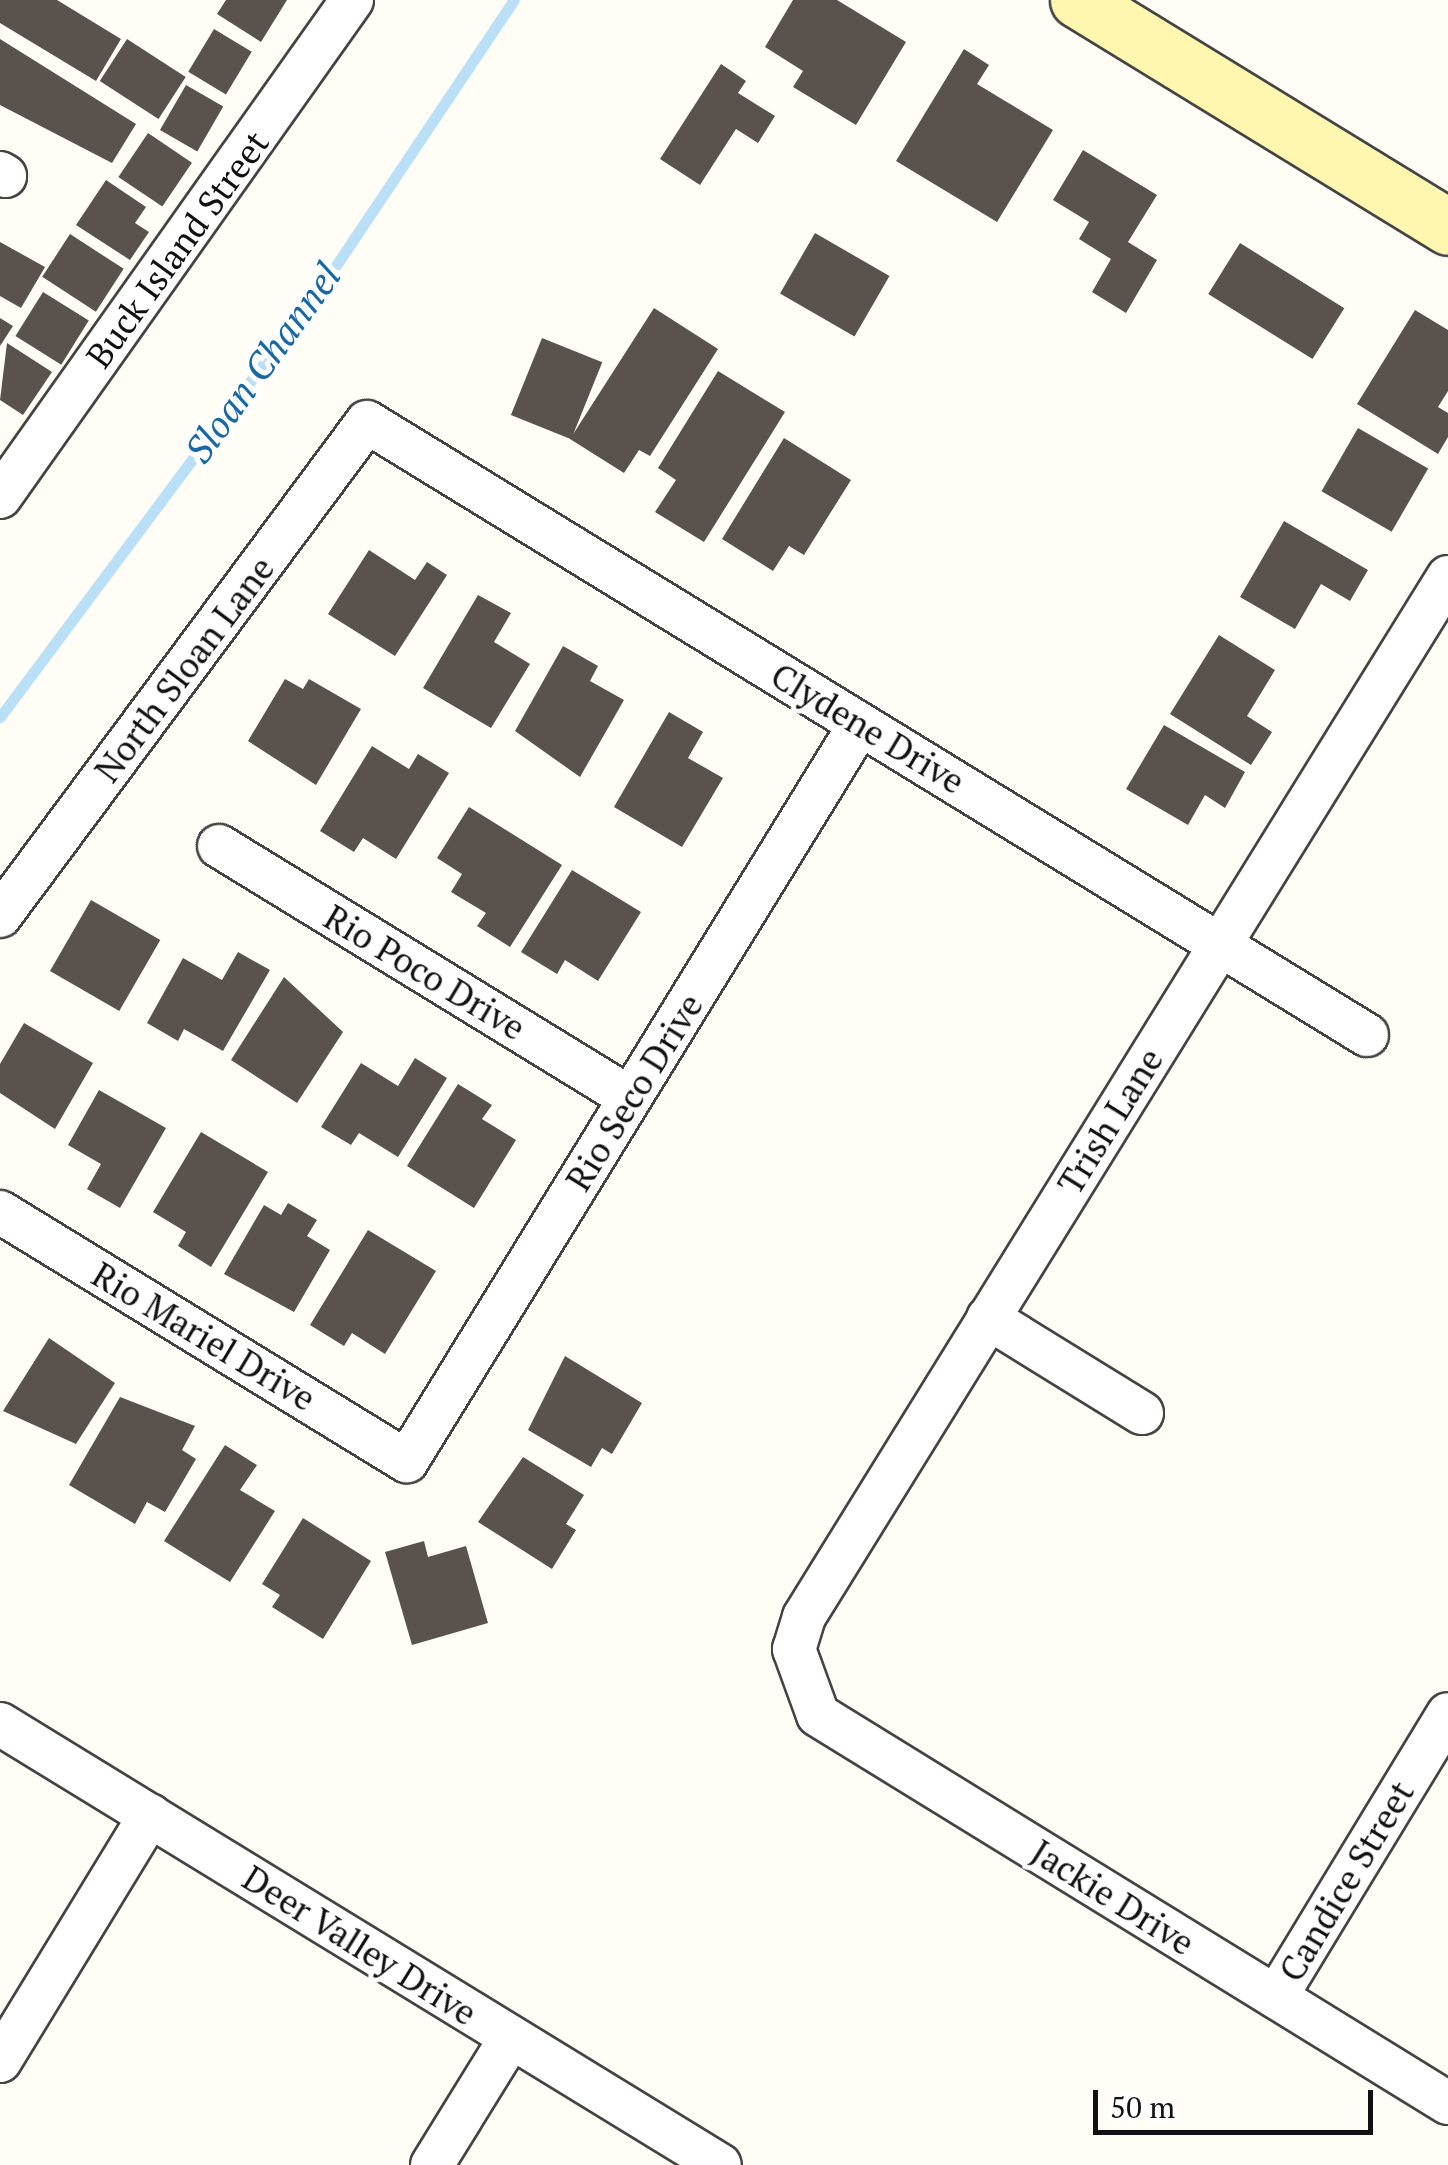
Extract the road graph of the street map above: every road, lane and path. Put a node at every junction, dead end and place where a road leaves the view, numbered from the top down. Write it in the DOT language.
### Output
graph roads {
  1 [pos="352,0"];
  2 [pos="1078,0"];
  3 [pos="1448,227"];
  4 [pos="368,422"];
  5 [pos="0,497"];
  6 [pos="1448,577"];
  7 [pos="860,724"];
  8 [pos="220,846"];
  9 [pos="0,916"];
  10 [pos="1220,944"];
  11 [pos="1367,1035"];
  12 [pos="630,1098"];
  13 [pos="0,1212"];
  14 [pos="988,1318"];
  15 [pos="1142,1412"];
  16 [pos="408,1461"];
  17 [pos="798,1672"];
  18 [pos="1448,1714"];
  19 [pos="0,1724"];
  20 [pos="150,1815"];
  21 [pos="1276,1997"];
  22 [pos="511,2037"];
  23 [pos="0,2061"];
  24 [pos="1448,2103"];
  25 [pos="432,2165"];
  26 [pos="720,2165"];
  1 -- 5 [label="street, Buck Island Street"];
  2 -- 3 [label="main road"];
  4 -- 7 [label="street, Clydene Drive"];
  4 -- 9 [label="street, North Sloan Lane"];
  6 -- 10 [label="street, Trish Lane"];
  7 -- 10 [label="street, Clydene Drive"];
  7 -- 12 [label="street, Rio Seco Drive"];
  8 -- 12 [label="street, Rio Poco Drive"];
  10 -- 11 [label="street, Clydene Drive"];
  10 -- 14 [label="street, Trish Lane"];
  12 -- 16 [label="street, Rio Seco Drive"];
  13 -- 16 [label="street, Rio Mariel Drive"];
  14 -- 15 [label="street"];
  14 -- 17 [label="street, Trish Lane"];
  17 -- 21 [label="street, Jackie Drive"];
  18 -- 21 [label="street, Candice Street"];
  19 -- 20 [label="street, Deer Valley Drive"];
  20 -- 22 [label="street, Deer Valley Drive"];
  20 -- 23 [label="street"];
  21 -- 24 [label="street, Jackie Drive"];
  22 -- 25 [label="street"];
  22 -- 26 [label="street, Deer Valley Drive"];
}
